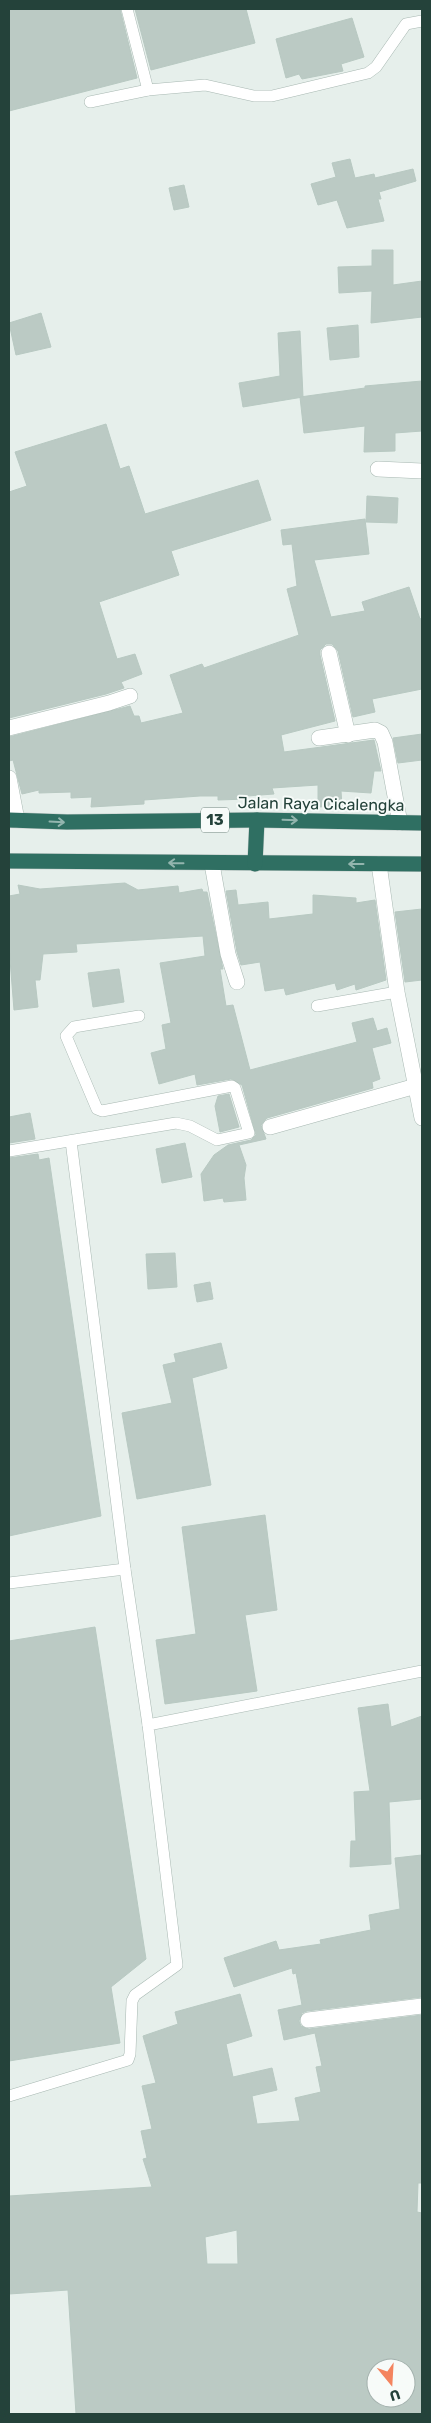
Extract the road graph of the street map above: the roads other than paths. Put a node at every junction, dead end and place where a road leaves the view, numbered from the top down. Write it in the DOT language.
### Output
graph roads {
  1 [pos="127,9"];
  2 [pos="422,21"];
  3 [pos="148,90"];
  4 [pos="90,102"];
  5 [pos="378,469"];
  6 [pos="422,471"];
  7 [pos="329,653"];
  8 [pos="130,696"];
  9 [pos="9,728"];
  10 [pos="348,734"];
  11 [pos="319,738"];
  12 [pos="9,778"];
  13 [pos="13,820"];
  14 [pos="257,820"];
  15 [pos="400,823"];
  16 [pos="422,823"];
  17 [pos="9,862"];
  18 [pos="212,864"];
  19 [pos="256,864"];
  20 [pos="379,864"];
  21 [pos="422,864"];
  22 [pos="236,982"];
  23 [pos="397,992"];
  24 [pos="318,1006"];
  25 [pos="139,1016"];
  26 [pos="416,1086"];
  27 [pos="422,1118"];
  28 [pos="270,1127"];
  29 [pos="71,1141"];
  30 [pos="9,1151"];
  31 [pos="125,1569"];
  32 [pos="9,1583"];
  33 [pos="422,1671"];
  34 [pos="148,1725"];
  35 [pos="422,2006"];
  36 [pos="308,2020"];
  37 [pos="9,2096"];
  1 -- 3 [label="lane"];
  2 -- 3 [label="lane"];
  3 -- 4 [label="lane"];
  5 -- 6 [label="street"];
  7 -- 10 [label="street"];
  8 -- 9 [label="street"];
  10 -- 11 [label="street"];
  10 -- 15 [label="street"];
  12 -- 13 [label="street"];
  13 -- 14 [label="highway, Jalan Raya Cicalengka / 13, one-way"];
  14 -- 15 [label="highway, Jalan Raya Cicalengka / 13, one-way"];
  14 -- 19 [label="highway"];
  15 -- 16 [label="highway, Jalan Raya Cicalengka / 13"];
  18 -- 17 [label="highway, one-way"];
  18 -- 19 [label="highway"];
  18 -- 22 [label="street"];
  20 -- 19 [label="highway, one-way"];
  20 -- 21 [label="highway"];
  20 -- 23 [label="street"];
  23 -- 24 [label="lane"];
  23 -- 26 [label="street"];
  25 -- 29 [label="lane"];
  26 -- 27 [label="street"];
  26 -- 28 [label="street"];
  29 -- 30 [label="lane"];
  29 -- 31 [label="lane"];
  31 -- 32 [label="lane"];
  31 -- 34 [label="lane"];
  33 -- 34 [label="lane"];
  34 -- 37 [label="lane"];
  35 -- 36 [label="street"];
}
